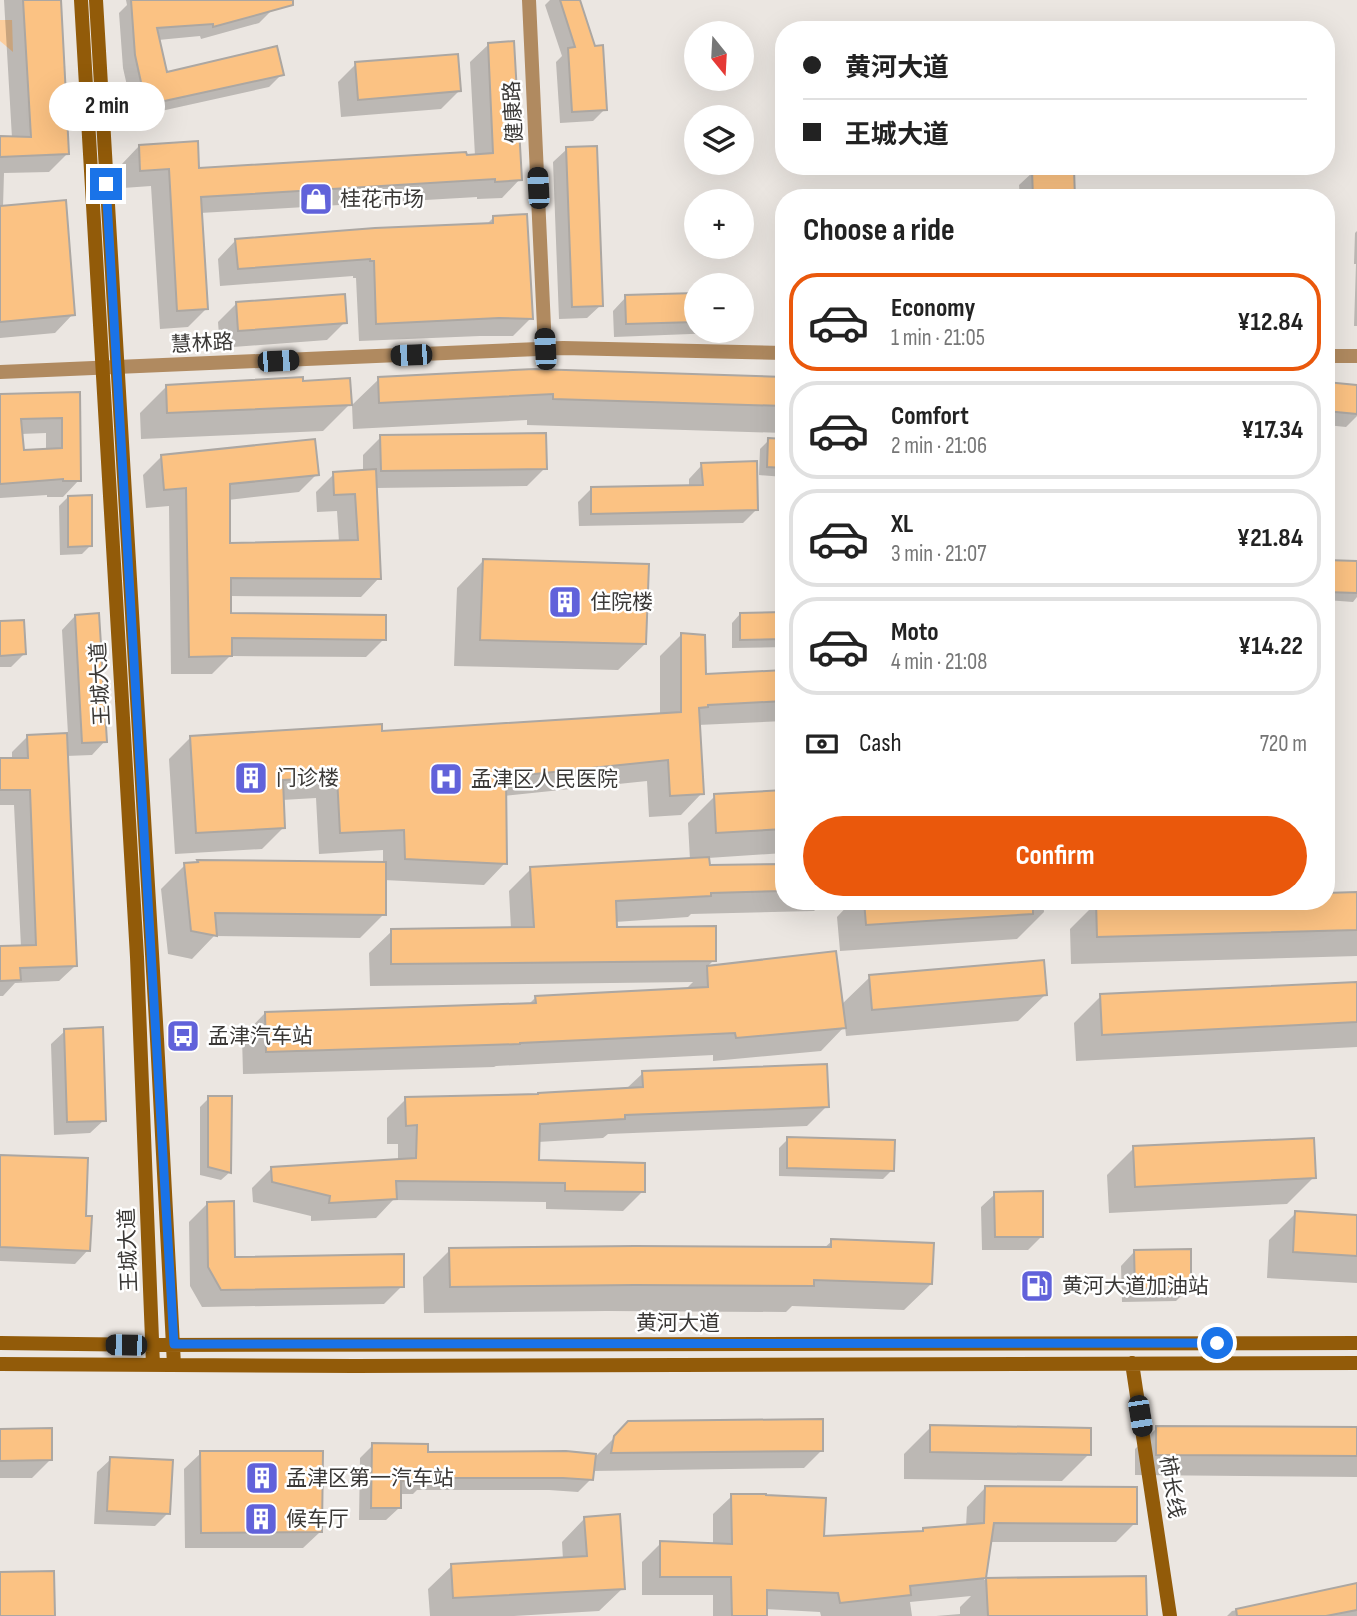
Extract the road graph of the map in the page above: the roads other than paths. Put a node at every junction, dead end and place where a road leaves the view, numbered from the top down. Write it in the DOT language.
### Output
graph roads {
  1 [pos="81,0"];
  2 [pos="96,0"];
  3 [pos="529,0"];
  4 [pos="545,349"];
  5 [pos="775,353"];
  6 [pos="1335,356"];
  7 [pos="1357,356"];
  8 [pos="110,368"];
  9 [pos="0,372"];
  10 [pos="0,1343"];
  11 [pos="1357,1343"];
  12 [pos="174,1344"];
  13 [pos="153,1345"];
  14 [pos="1132,1363"];
  15 [pos="1357,1363"];
  16 [pos="0,1364"];
  17 [pos="174,1364"];
  18 [pos="153,1365"];
  19 [pos="1171,1616"];
  1 -- 8 [label="main road, 王城大道"];
  2 -- 8 [label="main road, 王城大道"];
  3 -- 4 [label="street, 健康路"];
  4 -- 5 [label="street, 慧林路"];
  4 -- 8 [label="street, 慧林路"];
  6 -- 7 [label="street"];
  8 -- 9 [label="street, 慧林路"];
  8 -- 12 [label="main road, 王城大道"];
  8 -- 13 [label="main road, 王城大道"];
  10 -- 13 [label="main road, 黄河大道"];
  11 -- 12 [label="main road, 黄河大道"];
  12 -- 13 [label="main road, 黄河大道"];
  12 -- 17 [label="main road, 王城大道"];
  13 -- 18 [label="main road, 王城大道"];
  14 -- 15 [label="main road, 黄河大道"];
  14 -- 17 [label="main road, 黄河大道"];
  14 -- 19 [label="main road, 柿长线"];
  16 -- 18 [label="main road, 黄河大道"];
  17 -- 18 [label="main road, 黄河大道"];
}
